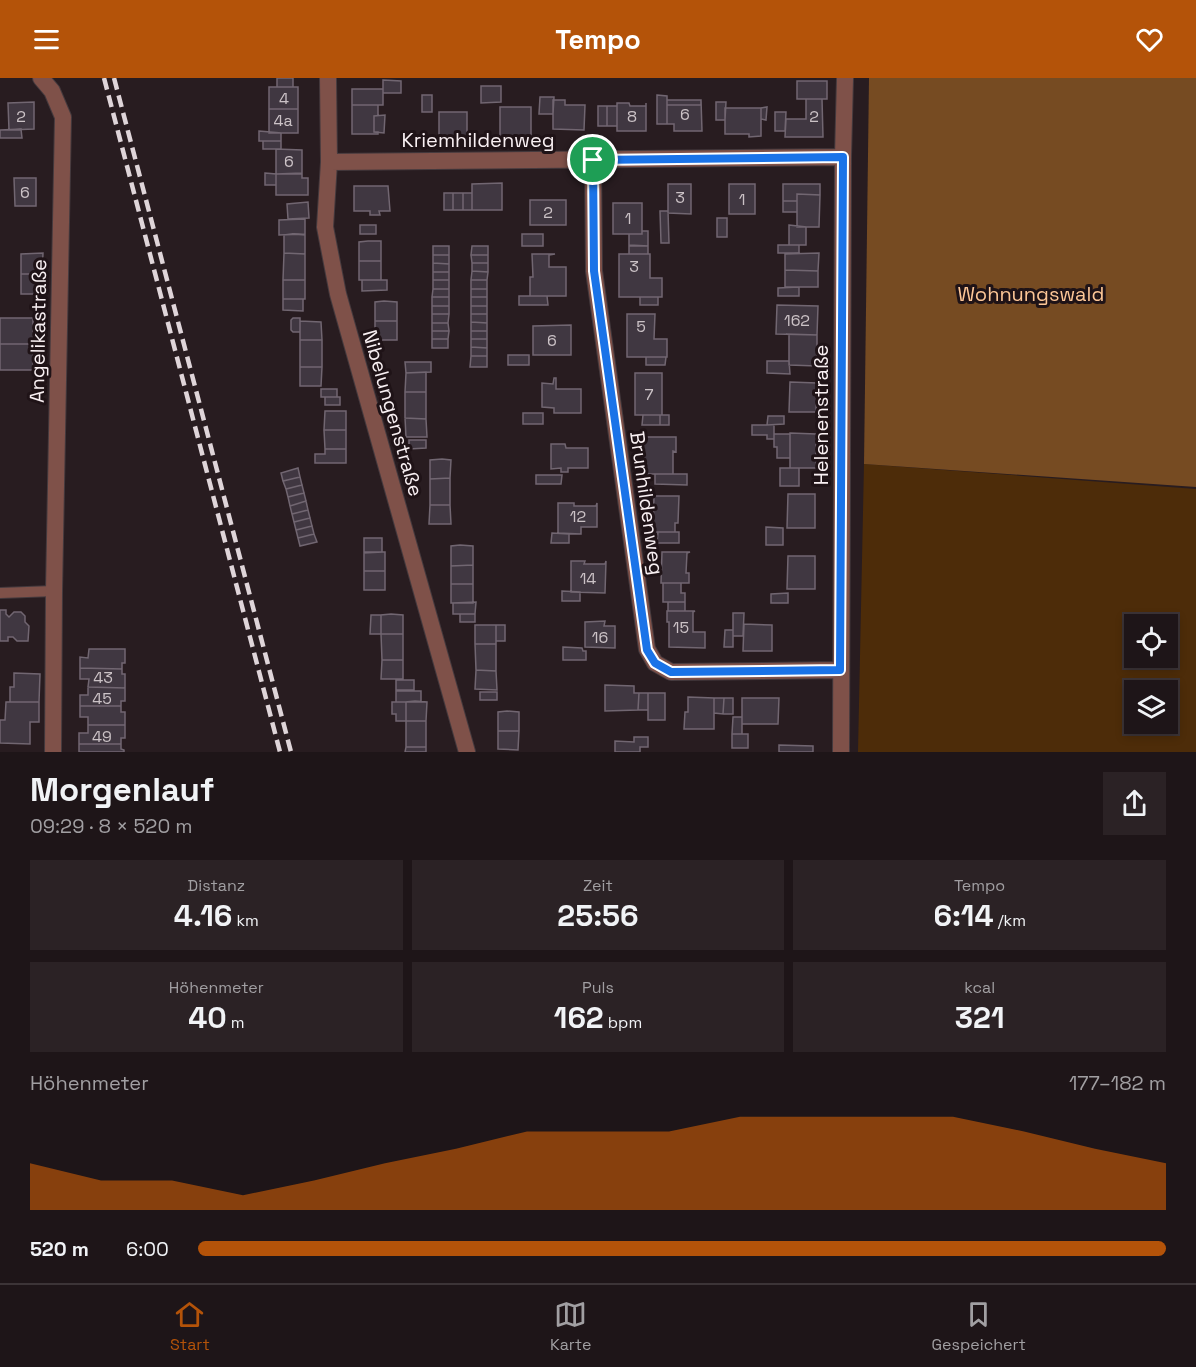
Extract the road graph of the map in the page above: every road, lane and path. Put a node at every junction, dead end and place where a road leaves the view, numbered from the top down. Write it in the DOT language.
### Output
graph roads {
  1 [pos="41,78"];
  2 [pos="328,78"];
  3 [pos="845,78"];
  4 [pos="843,157"];
  5 [pos="593,160"];
  6 [pos="329,162"];
  7 [pos="54,591"];
  8 [pos="0,593"];
  9 [pos="840,670"];
  10 [pos="53,752"];
  11 [pos="467,752"];
  12 [pos="841,752"];
  1 -- 7 [label="street, Angelikastraße"];
  2 -- 6 [label="street, Nibelungenstraße"];
  3 -- 4 [label="street, Helenenstraße"];
  4 -- 5 [label="street, Kriemhildenweg"];
  4 -- 9 [label="street, Helenenstraße"];
  5 -- 6 [label="street, Kriemhildenweg"];
  5 -- 9 [label="street, Brunhildenweg"];
  6 -- 11 [label="street, Nibelungenstraße"];
  7 -- 8 [label="lane"];
  7 -- 10 [label="street, Angelikastraße"];
  9 -- 12 [label="street, Helenenstraße"];
}
